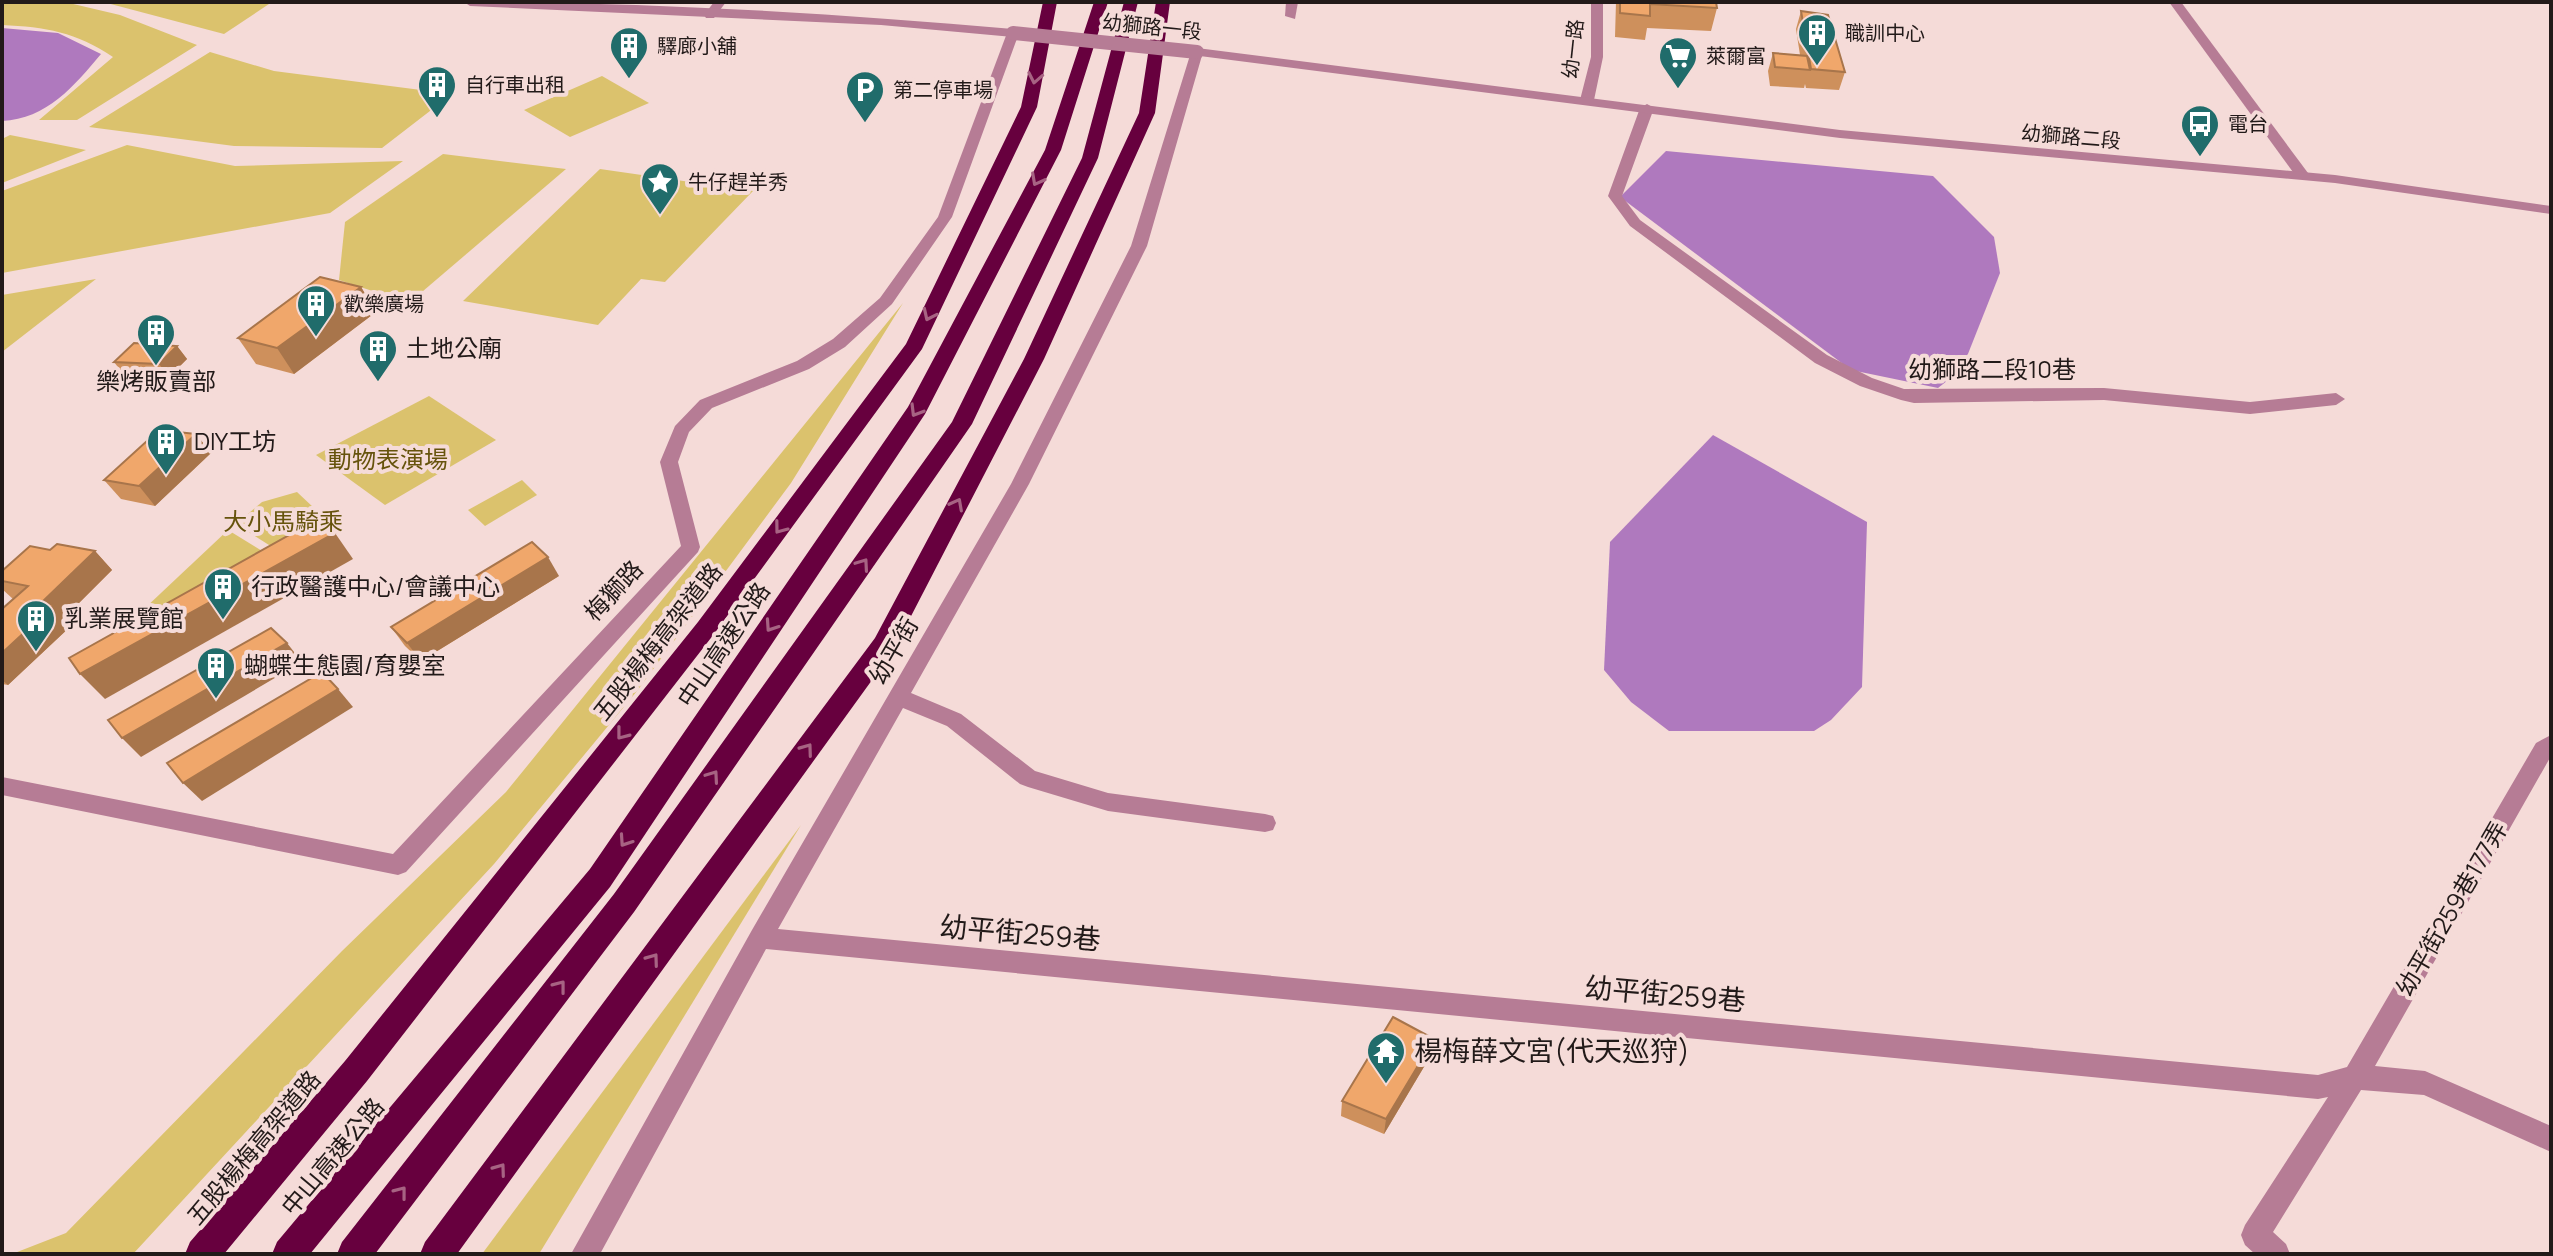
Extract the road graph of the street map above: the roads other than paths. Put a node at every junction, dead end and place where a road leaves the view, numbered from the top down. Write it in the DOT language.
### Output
graph roads {
  1 [pos="470,2"];
  2 [pos="720,2"];
  3 [pos="1050,2"];
  4 [pos="1101,2"];
  5 [pos="1131,2"];
  6 [pos="1163,2"];
  7 [pos="1292,2"];
  8 [pos="1597,2"];
  9 [pos="2175,2"];
  10 [pos="710,15"];
  11 [pos="1291,16"];
  12 [pos="1013,33"];
  13 [pos="1197,52"];
  14 [pos="1587,100"];
  15 [pos="1647,108"];
  16 [pos="2303,176"];
  17 [pos="2551,210"];
  18 [pos="2336,399"];
  19 [pos="898,697"];
  20 [pos="2551,744"];
  21 [pos="2,786"];
  22 [pos="1265,823"];
  23 [pos="760,938"];
  24 [pos="2355,1077"];
  25 [pos="2551,1139"];
  26 [pos="202,1254"];
  27 [pos="289,1254"];
  28 [pos="354,1254"];
  29 [pos="437,1254"];
  30 [pos="585,1254"];
  31 [pos="2276,1254"];
  1 -- 10 [label="street, 幼獅路一段"];
  2 -- 10 [label="street"];
  3 -- 26 [label="highway, 五股楊梅高架道路, one-way"];
  4 -- 27 [label="highway, 中山高速公路, one-way"];
  28 -- 5 [label="highway, one-way"];
  29 -- 6 [label="highway, one-way"];
  7 -- 11 [label="street"];
  8 -- 14 [label="street, 幼一路"];
  9 -- 16 [label="street"];
  10 -- 12 [label="street, 幼獅路一段"];
  12 -- 13 [label="street, 幼獅路一段, bridge"];
  12 -- 21 [label="street, 梅獅路"];
  13 -- 14 [label="street, 幼獅路一段"];
  13 -- 19 [label="street, 幼平街"];
  14 -- 15 [label="street, 幼獅路二段"];
  15 -- 16 [label="street, 幼獅路二段"];
  15 -- 18 [label="street, 幼獅路二段10巷"];
  16 -- 17 [label="street, 幼獅路二段"];
  19 -- 22 [label="street"];
  19 -- 23 [label="street, 幼平街"];
  20 -- 24 [label="street, 幼平街259巷177弄"];
  23 -- 24 [label="street, 幼平街259巷"];
  23 -- 30 [label="street, 幼平街"];
  24 -- 25 [label="street, 幼平街259巷"];
  24 -- 31 [label="street, 幼平街259巷177弄"];
}
